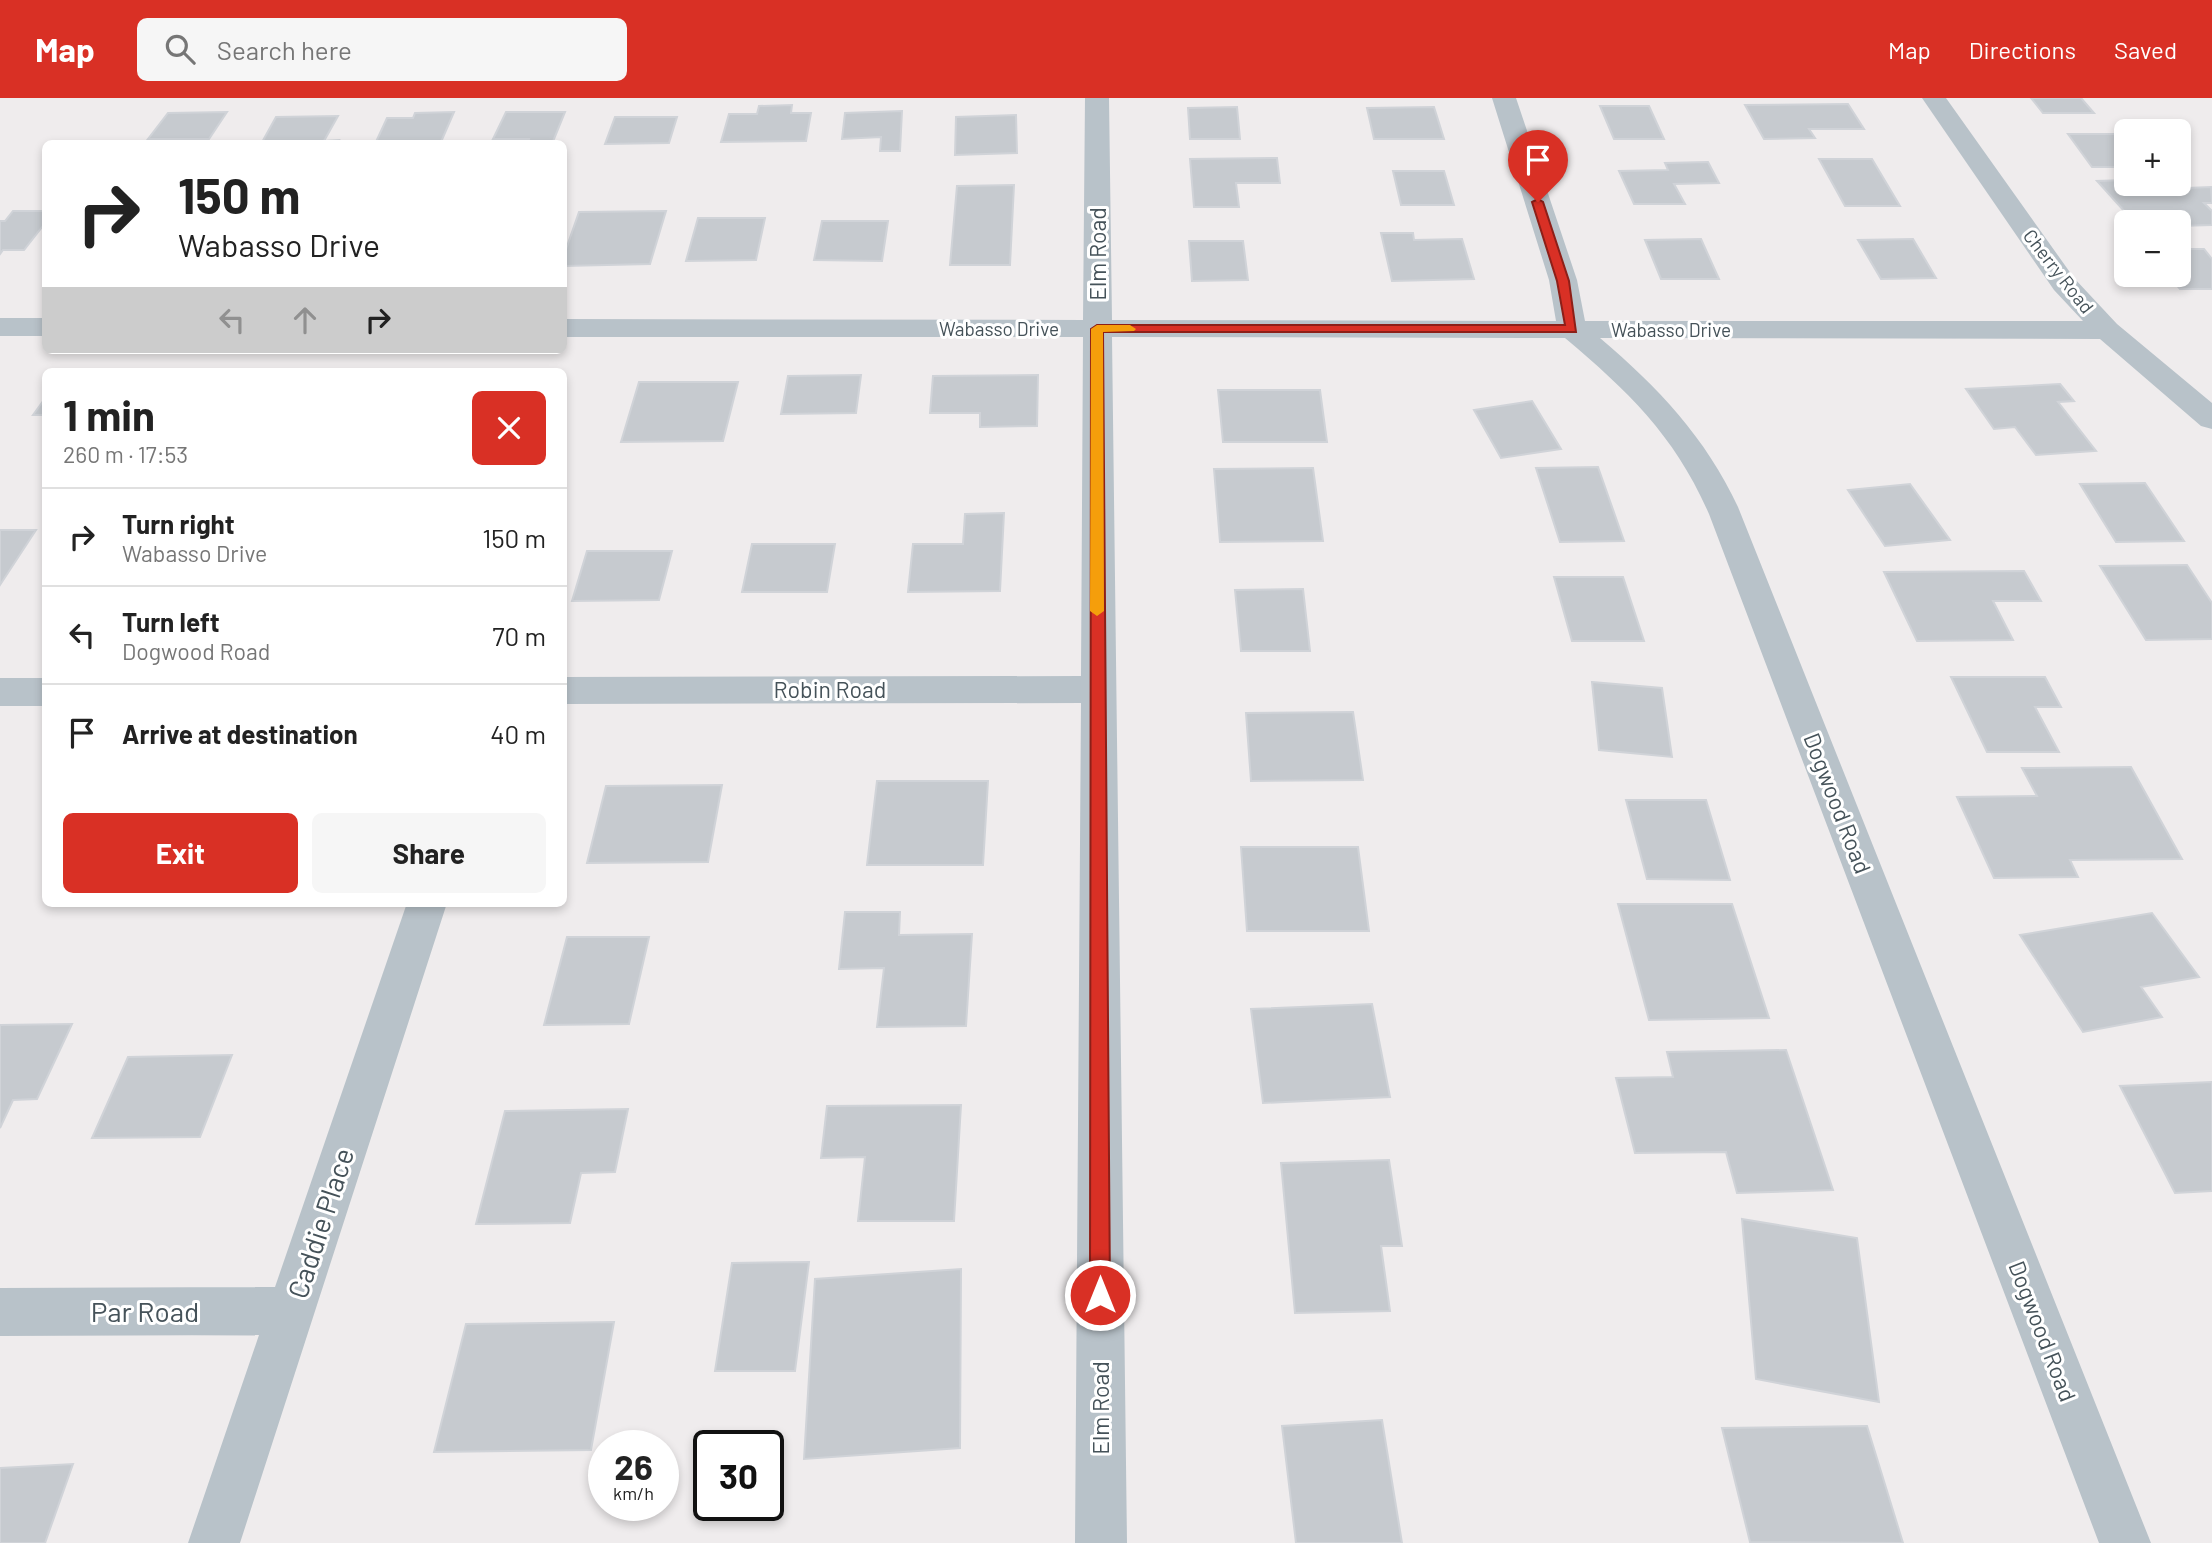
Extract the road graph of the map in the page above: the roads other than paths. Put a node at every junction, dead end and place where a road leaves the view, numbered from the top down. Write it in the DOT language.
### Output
graph roads {
  1 [pos="1097,98"];
  2 [pos="1504,98"];
  3 [pos="1934,98"];
  4 [pos="0,327"];
  5 [pos="42,327"];
  6 [pos="567,328"];
  7 [pos="1097,329"];
  8 [pos="1572,329"];
  9 [pos="2107,330"];
  10 [pos="2212,419"];
  11 [pos="1097,688"];
  12 [pos="567,690"];
  13 [pos="0,692"];
  14 [pos="42,692"];
  15 [pos="425,907"];
  16 [pos="291,1311"];
  17 [pos="0,1312"];
  18 [pos="214,1543"];
  19 [pos="1101,1543"];
  20 [pos="2125,1543"];
  1 -- 7 [label="street, Elm Road"];
  2 -- 8 [label="street"];
  3 -- 9 [label="street, Cherry Road"];
  4 -- 5 [label="street"];
  6 -- 7 [label="street, Wabasso Drive"];
  7 -- 8 [label="street, Wabasso Drive"];
  7 -- 11 [label="street, Elm Road"];
  8 -- 9 [label="street, Wabasso Drive"];
  8 -- 20 [label="street, Dogwood Road"];
  9 -- 10 [label="street, Cherry Road"];
  11 -- 12 [label="street, Robin Road"];
  11 -- 19 [label="street, Elm Road"];
  13 -- 14 [label="street"];
  15 -- 16 [label="street, Caddie Place"];
  16 -- 17 [label="street, Par Road"];
  16 -- 18 [label="street, Caddie Place"];
}
